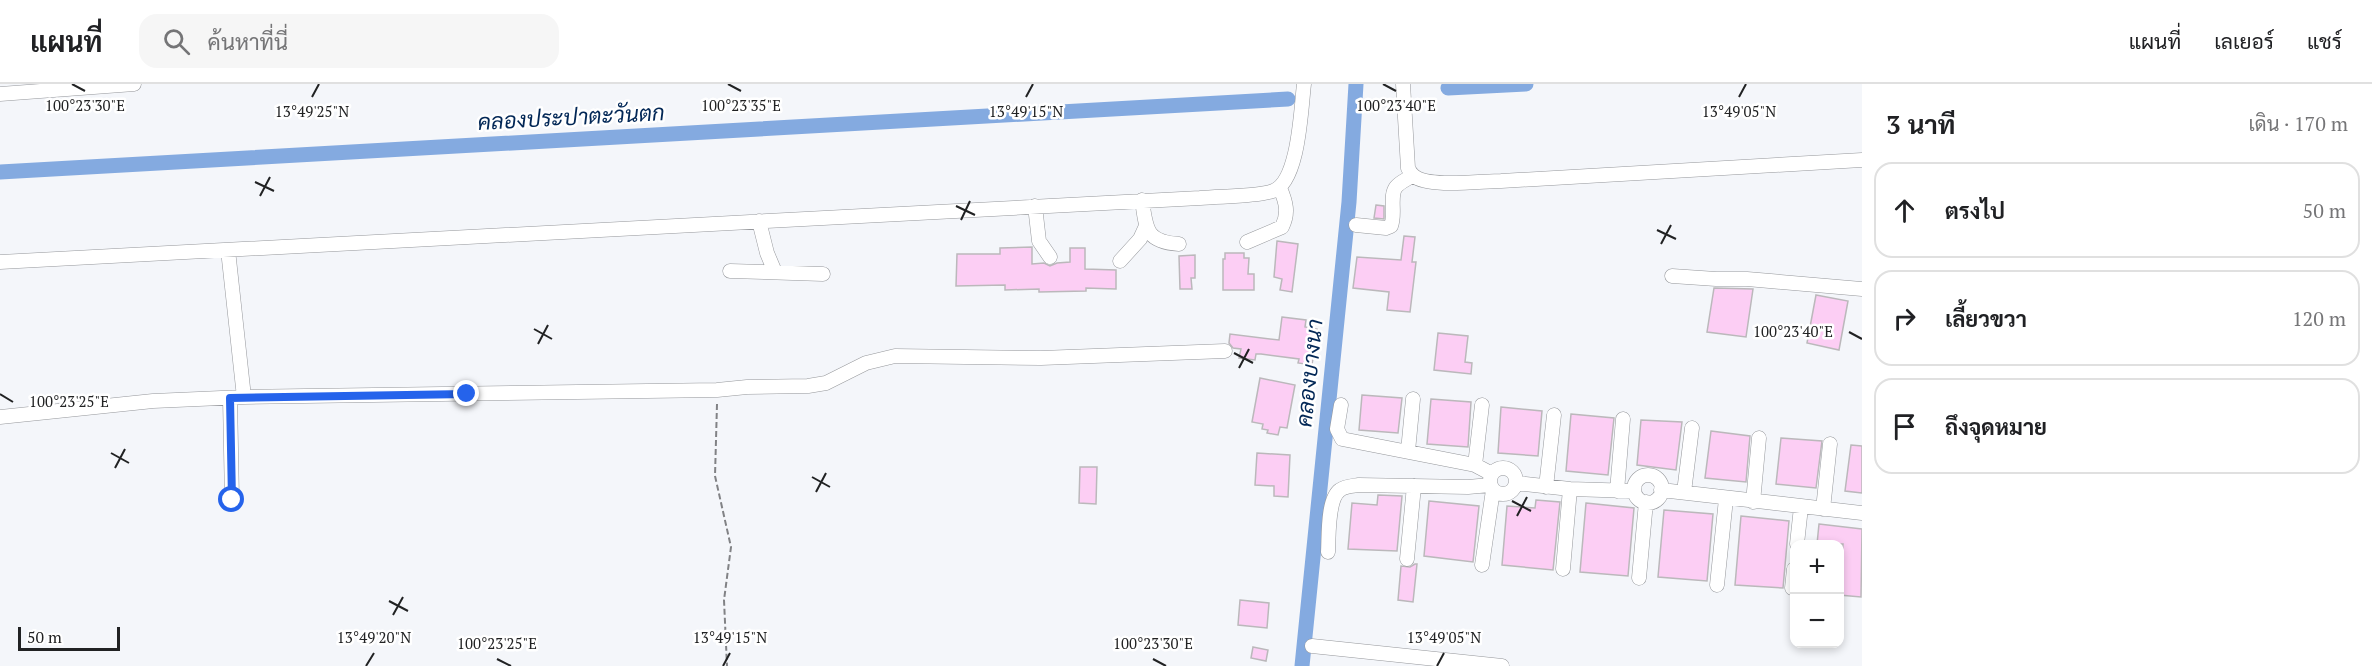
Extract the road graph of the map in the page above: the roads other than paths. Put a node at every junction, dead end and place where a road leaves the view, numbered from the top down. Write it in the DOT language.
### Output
graph roads {
  1 [pos="134,84"];
  2 [pos="1304,84"];
  3 [pos="1403,84"];
  4 [pos="0,94"];
  5 [pos="1862,160"];
  6 [pos="1413,176"];
  7 [pos="1280,188"];
  8 [pos="1142,200"];
  9 [pos="1035,206"];
  10 [pos="759,220"];
  11 [pos="1356,225"];
  12 [pos="1146,226"];
  13 [pos="1247,242"];
  14 [pos="1179,244"];
  15 [pos="228,250"];
  16 [pos="1050,257"];
  17 [pos="1120,261"];
  18 [pos="0,262"];
  19 [pos="730,271"];
  20 [pos="775,272"];
  21 [pos="823,274"];
  22 [pos="1672,276"];
  23 [pos="1862,289"];
  24 [pos="1225,351"];
  25 [pos="237,397"];
  26 [pos="1413,399"];
  27 [pos="1341,405"];
  28 [pos="1482,405"];
  29 [pos="1554,415"];
  30 [pos="0,417"];
  31 [pos="1623,419"];
  32 [pos="1692,428"];
  33 [pos="1759,438"];
  34 [pos="1830,444"];
  35 [pos="1408,451"];
  36 [pos="1475,465"];
  37 [pos="1492,483"];
  38 [pos="1516,483"];
  39 [pos="1414,486"];
  40 [pos="1546,487"];
  41 [pos="1570,489"];
  42 [pos="1634,490"];
  43 [pos="1661,490"];
  44 [pos="1617,491"];
  45 [pos="1684,492"];
  46 [pos="1726,499"];
  47 [pos="232,500"];
  48 [pos="1646,502"];
  49 [pos="1753,502"];
  50 [pos="1801,507"];
  51 [pos="1822,509"];
  52 [pos="1862,513"];
  53 [pos="1797,540"];
  54 [pos="1328,552"];
  55 [pos="1407,559"];
  56 [pos="1482,565"];
  57 [pos="1563,569"];
  58 [pos="1639,578"];
  59 [pos="1717,585"];
  60 [pos="1312,646"];
  61 [pos="1502,666"];
  1 -- 4 [label="street"];
  2 -- 7 [label="street"];
  3 -- 6 [label="street"];
  5 -- 6 [label="street"];
  6 -- 11 [label="street"];
  7 -- 8 [label="street"];
  7 -- 13 [label="street"];
  8 -- 9 [label="street"];
  8 -- 12 [label="street"];
  9 -- 10 [label="street"];
  9 -- 16 [label="street"];
  10 -- 15 [label="street"];
  10 -- 20 [label="street"];
  12 -- 14 [label="street"];
  12 -- 17 [label="street"];
  15 -- 18 [label="street"];
  15 -- 25 [label="street"];
  19 -- 20 [label="street"];
  20 -- 21 [label="street"];
  22 -- 23 [label="street"];
  24 -- 25 [label="street"];
  25 -- 30 [label="street"];
  25 -- 47 [label="street"];
  26 -- 35 [label="street"];
  27 -- 35 [label="street"];
  28 -- 36 [label="street"];
  29 -- 40 [label="street"];
  31 -- 44 [label="street"];
  32 -- 45 [label="street"];
  33 -- 49 [label="street"];
  34 -- 51 [label="street"];
  35 -- 36 [label="street"];
  36 -- 37 [label="street"];
  37 -- 38 [label="street"];
  37 -- 38 [label="street"];
  37 -- 39 [label="street"];
  37 -- 56 [label="street"];
  38 -- 40 [label="street"];
  39 -- 54 [label="street"];
  39 -- 55 [label="street"];
  40 -- 41 [label="street"];
  41 -- 44 [label="street"];
  41 -- 57 [label="street"];
  42 -- 43 [label="street"];
  42 -- 44 [label="street"];
  42 -- 48 [label="street"];
  43 -- 45 [label="street"];
  43 -- 48 [label="street"];
  45 -- 46 [label="street"];
  46 -- 49 [label="street"];
  46 -- 59 [label="street"];
  48 -- 58 [label="street"];
  49 -- 50 [label="street"];
  50 -- 51 [label="street"];
  50 -- 53 [label="street"];
  51 -- 52 [label="street"];
  60 -- 61 [label="street"];
}
